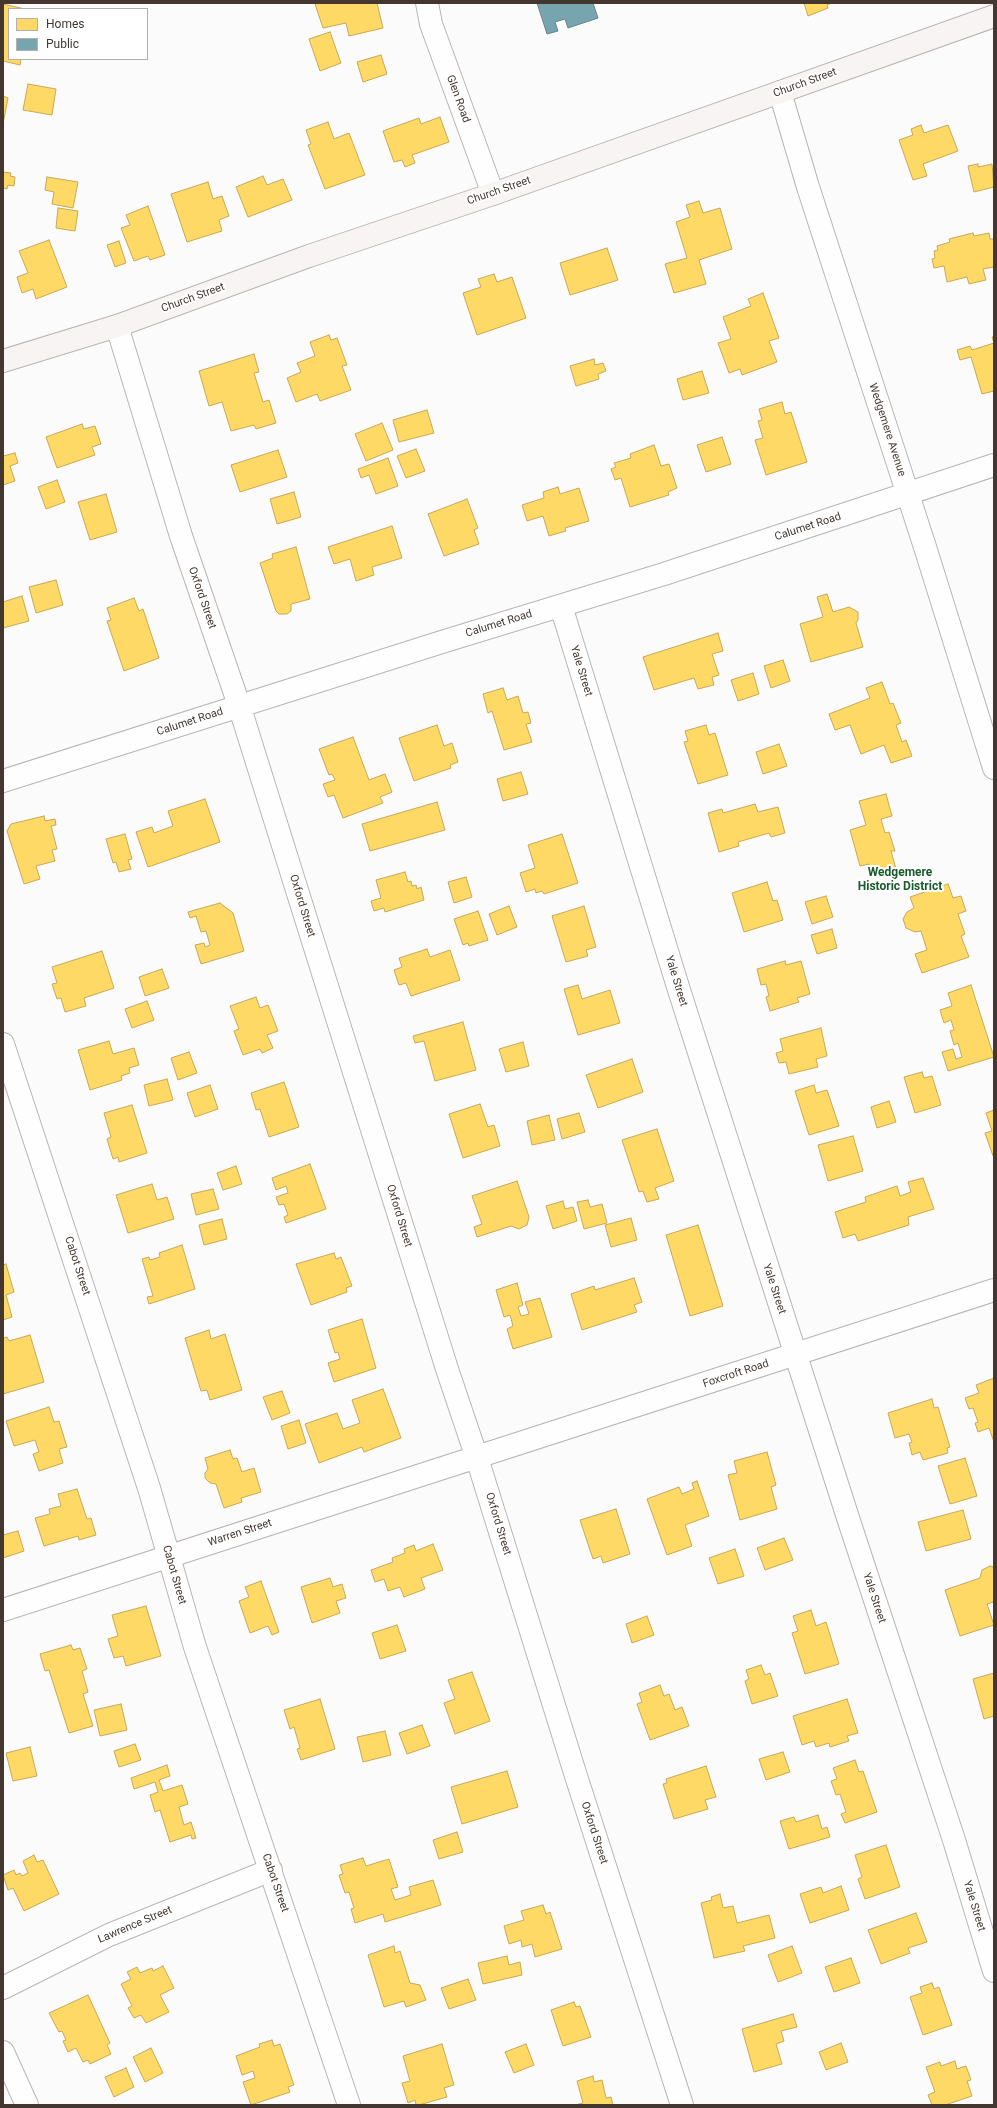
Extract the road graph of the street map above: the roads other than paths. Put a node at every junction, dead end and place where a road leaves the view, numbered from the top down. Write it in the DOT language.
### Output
graph roads {
  1 [pos="427,3"];
  2 [pos="994,16"];
  3 [pos="780,92"];
  4 [pos="493,194"];
  5 [pos="116,326"];
  6 [pos="3,361"];
  7 [pos="994,465"];
  8 [pos="907,494"];
  9 [pos="561,606"];
  10 [pos="239,705"];
  11 [pos="994,768"];
  12 [pos="3,781"];
  13 [pos="3,1044"];
  14 [pos="994,1290"];
  15 [pos="795,1355"];
  16 [pos="477,1458"];
  17 [pos="168,1556"];
  18 [pos="3,1610"];
  19 [pos="271,1870"];
  20 [pos="994,1971"];
  21 [pos="3,1988"];
  22 [pos="3,2052"];
  23 [pos="27,2105"];
  24 [pos="349,2105"];
  25 [pos="682,2105"];
  1 -- 4 [label="street, Glen Road"];
  2 -- 3 [label="main road, Church Street"];
  3 -- 4 [label="main road, Church Street"];
  3 -- 8 [label="street, Wedgemere Avenue"];
  4 -- 5 [label="main road, Church Street"];
  5 -- 6 [label="main road, Church Street"];
  5 -- 10 [label="street, Oxford Street"];
  7 -- 8 [label="street, Calumet Road"];
  8 -- 9 [label="street, Calumet Road"];
  8 -- 11 [label="street, Wedgemere Avenue"];
  9 -- 10 [label="street, Calumet Road"];
  9 -- 15 [label="street, Yale Street"];
  10 -- 12 [label="street, Calumet Road"];
  10 -- 16 [label="street, Oxford Street"];
  13 -- 17 [label="street, Cabot Street"];
  14 -- 15 [label="street, Foxcroft Road"];
  15 -- 16 [label="street, Foxcroft Road"];
  15 -- 20 [label="street, Yale Street"];
  16 -- 17 [label="street, Warren Street"];
  16 -- 25 [label="street, Oxford Street"];
  17 -- 18 [label="street, Warren Street"];
  17 -- 19 [label="street, Cabot Street"];
  19 -- 21 [label="street, Lawrence Street"];
  19 -- 24 [label="street, Cabot Street"];
  22 -- 23 [label="street"];
}
